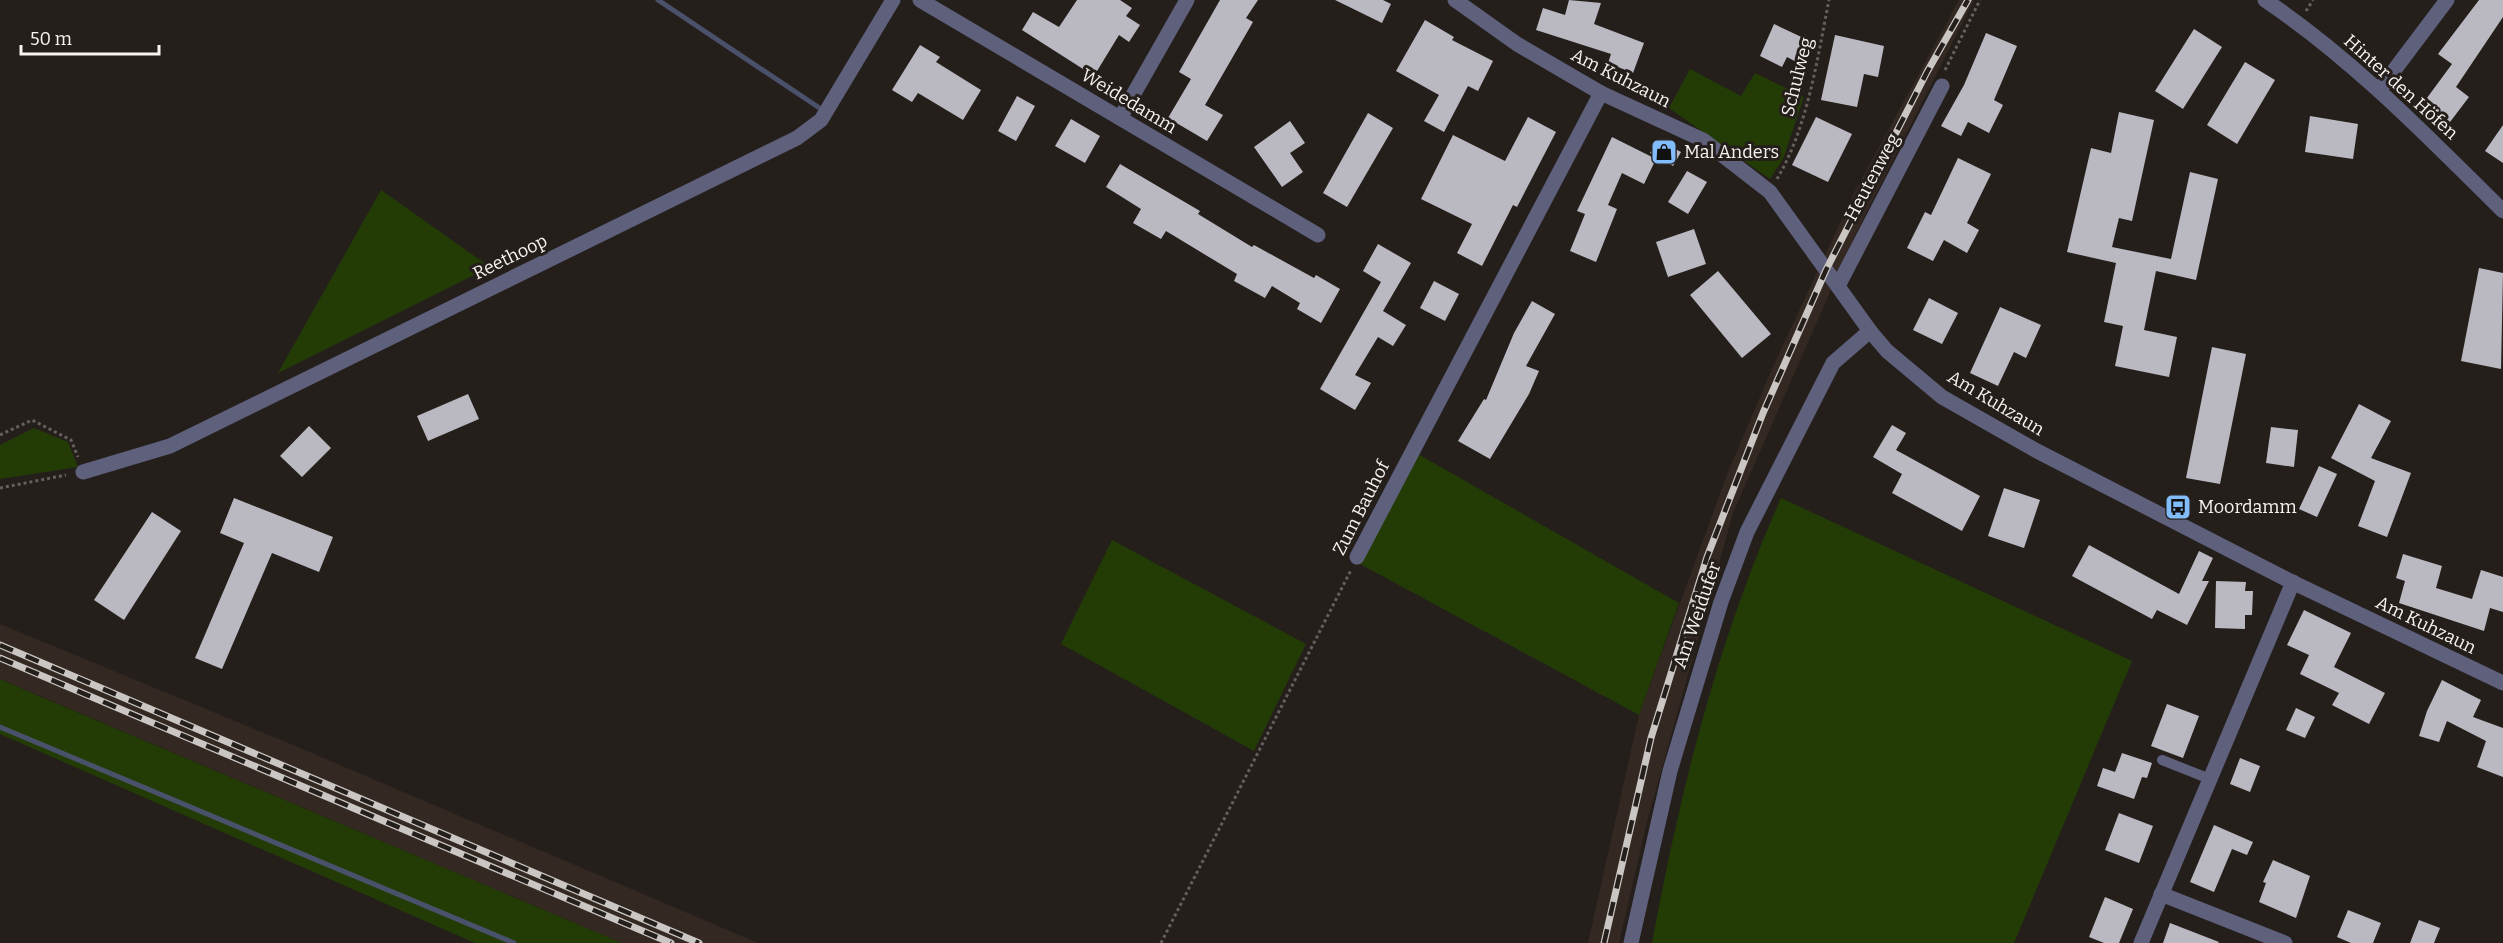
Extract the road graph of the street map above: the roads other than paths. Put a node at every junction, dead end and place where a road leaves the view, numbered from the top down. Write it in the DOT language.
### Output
graph roads {
  1 [pos="893,0"];
  2 [pos="920,0"];
  3 [pos="1187,0"];
  4 [pos="1455,0"];
  5 [pos="2265,0"];
  6 [pos="2447,0"];
  7 [pos="1942,86"];
  8 [pos="2380,89"];
  9 [pos="1601,93"];
  10 [pos="1120,118"];
  11 [pos="2503,211"];
  12 [pos="1318,235"];
  13 [pos="1838,286"];
  14 [pos="1870,331"];
  15 [pos="83,472"];
  16 [pos="1357,557"];
  17 [pos="2293,582"];
  18 [pos="2503,683"];
  19 [pos="2162,760"];
  20 [pos="2210,779"];
  21 [pos="2161,894"];
  22 [pos="1631,943"];
  23 [pos="2141,943"];
  24 [pos="2284,943"];
  1 -- 15 [label="street, Reethoop"];
  2 -- 10 [label="street, Weidedamm"];
  3 -- 10 [label="street"];
  4 -- 9 [label="street, Am Kuhzaun"];
  5 -- 8 [label="street, Hinter den Höfen"];
  6 -- 8 [label="street"];
  7 -- 13 [label="street, Heutenweg"];
  8 -- 11 [label="street, Hinter den Höfen"];
  9 -- 13 [label="street, Am Kuhzaun"];
  9 -- 16 [label="street, Zum Bauhof"];
  10 -- 12 [label="street, Weidedamm"];
  13 -- 14 [label="street, Am Kuhzaun"];
  14 -- 17 [label="street, Am Kuhzaun"];
  14 -- 22 [label="street, Am Weidufer"];
  17 -- 18 [label="street, Am Kuhzaun"];
  17 -- 20 [label="street"];
  19 -- 20 [label="lane"];
  20 -- 21 [label="street"];
  21 -- 23 [label="street"];
  21 -- 24 [label="street"];
}
